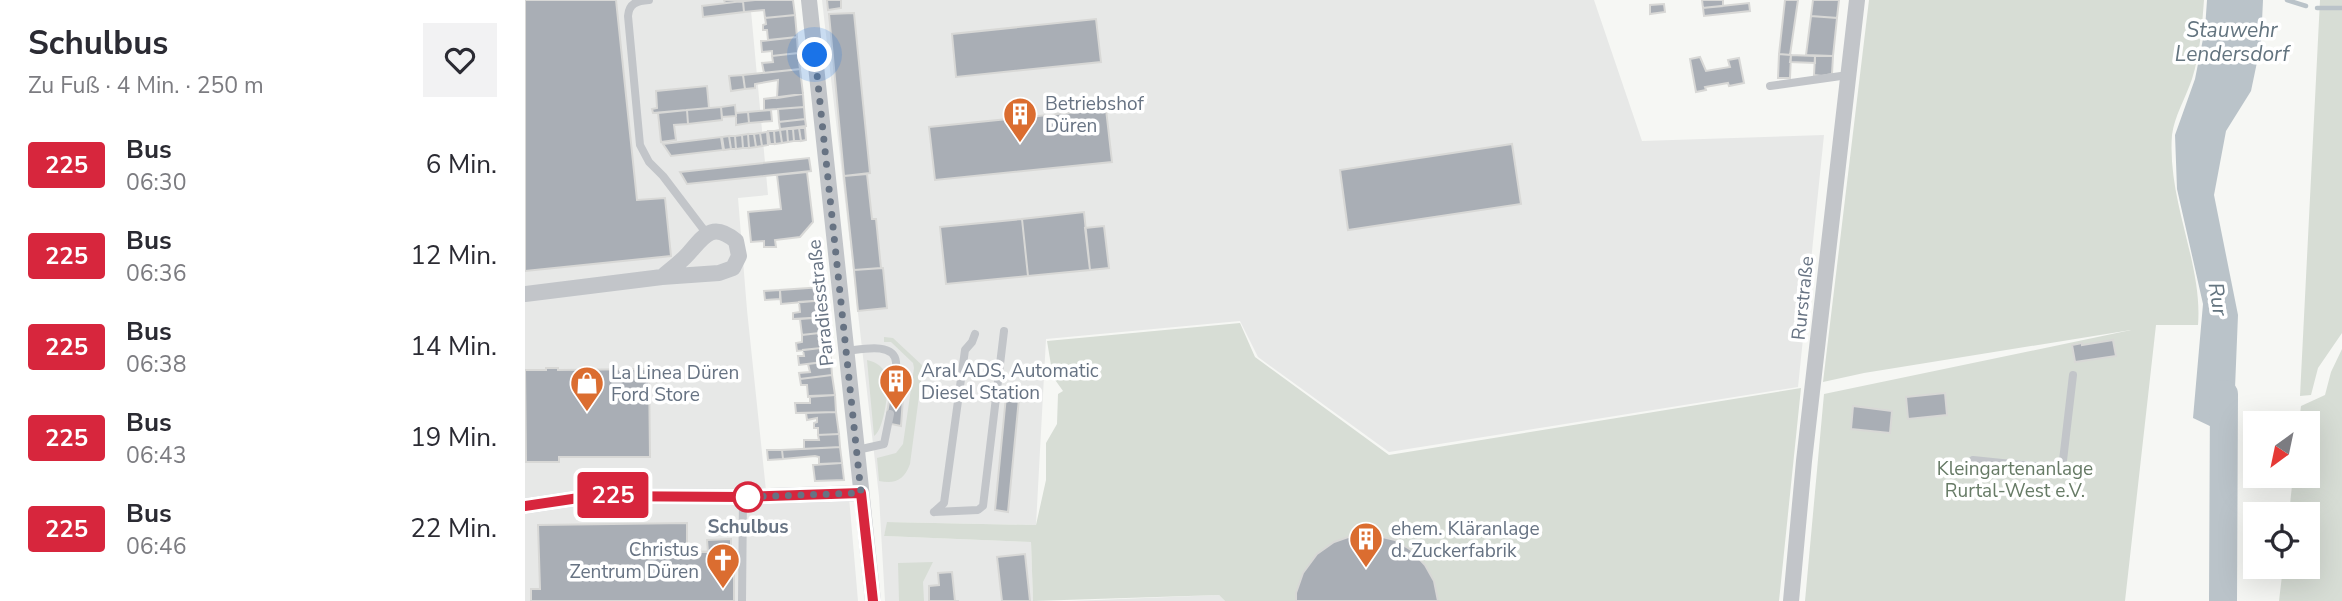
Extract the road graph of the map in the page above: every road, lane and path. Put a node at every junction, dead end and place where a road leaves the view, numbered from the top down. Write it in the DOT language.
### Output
graph roads {
  1 [pos="625,0"];
  2 [pos="649,0"];
  3 [pos="809,0"];
  4 [pos="1857,0"];
  5 [pos="628,16"];
  6 [pos="1849,75"];
  7 [pos="1770,86"];
  8 [pos="707,234"];
  9 [pos="662,276"];
  10 [pos="525,294"];
  11 [pos="1004,331"];
  12 [pos="975,334"];
  13 [pos="846,351"];
  14 [pos="2073,375"];
  15 [pos="893,395"];
  16 [pos="890,414"];
  17 [pos="857,450"];
  18 [pos="1973,460"];
  19 [pos="861,493"];
  20 [pos="743,497"];
  21 [pos="525,506"];
  22 [pos="742,601"];
  23 [pos="873,601"];
  24 [pos="1791,601"];
  1 -- 5 [label="lane"];
  2 -- 5 [label="lane"];
  3 -- 13 [label="street, Paradiesstraße"];
  4 -- 6 [label="street, Rurstraße"];
  5 -- 8 [label="lane"];
  6 -- 7 [label="lane"];
  6 -- 24 [label="street, Rurstraße"];
  8 -- 9 [label="street"];
  8 -- 9 [label="street"];
  9 -- 10 [label="street"];
  11 -- 12 [label="lane"];
  13 -- 15 [label="lane"];
  13 -- 17 [label="street, Paradiesstraße"];
  14 -- 18 [label="lane"];
  16 -- 17 [label="lane"];
  17 -- 19 [label="street, Paradiesstraße"];
  19 -- 20 [label="street"];
  19 -- 23 [label="street, Paradiesstraße"];
  20 -- 21 [label="street"];
  20 -- 22 [label="lane"];
}
